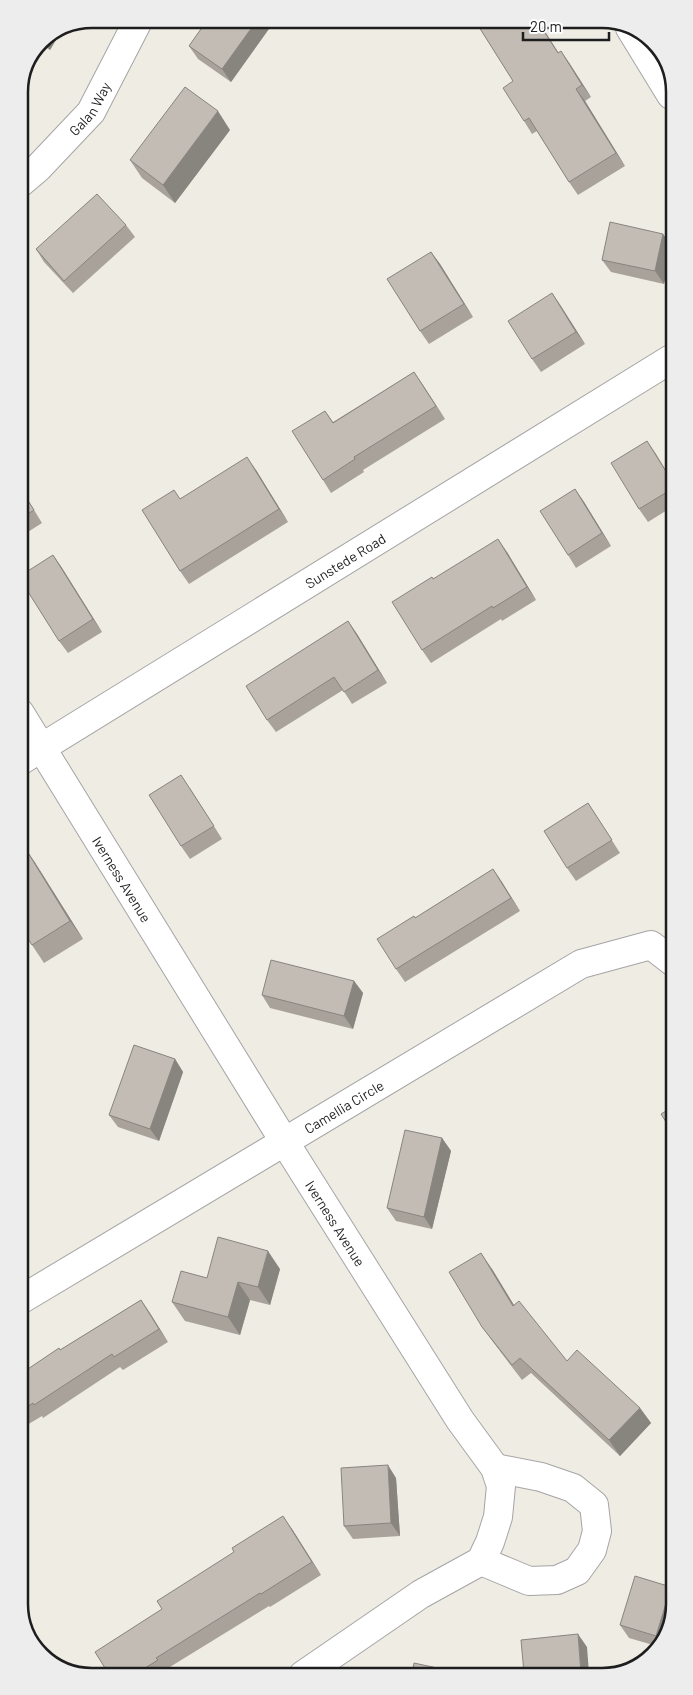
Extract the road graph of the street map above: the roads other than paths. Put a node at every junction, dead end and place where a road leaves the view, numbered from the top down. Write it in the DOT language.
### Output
graph roads {
  1 [pos="135,27"];
  2 [pos="635,37"];
  3 [pos="666,88"];
  4 [pos="28,176"];
  5 [pos="666,362"];
  6 [pos="28,741"];
  7 [pos="31,754"];
  8 [pos="666,957"];
  9 [pos="284,1141"];
  10 [pos="27,1296"];
  11 [pos="495,1468"];
  12 [pos="481,1561"];
  13 [pos="315,1667"];
  1 -- 4 [label="street, Galan Way"];
  2 -- 3 [label="street"];
  5 -- 7 [label="street, Sunstede Road"];
  6 -- 7 [label="street, Iverness Avenue"];
  7 -- 9 [label="street, Iverness Avenue"];
  8 -- 9 [label="street, Camellia Circle"];
  9 -- 10 [label="street, Camellia Circle"];
  9 -- 11 [label="street, Iverness Avenue"];
  11 -- 12 [label="street, Iverness Avenue"];
  11 -- 12 [label="street"];
  12 -- 13 [label="street"];
}
